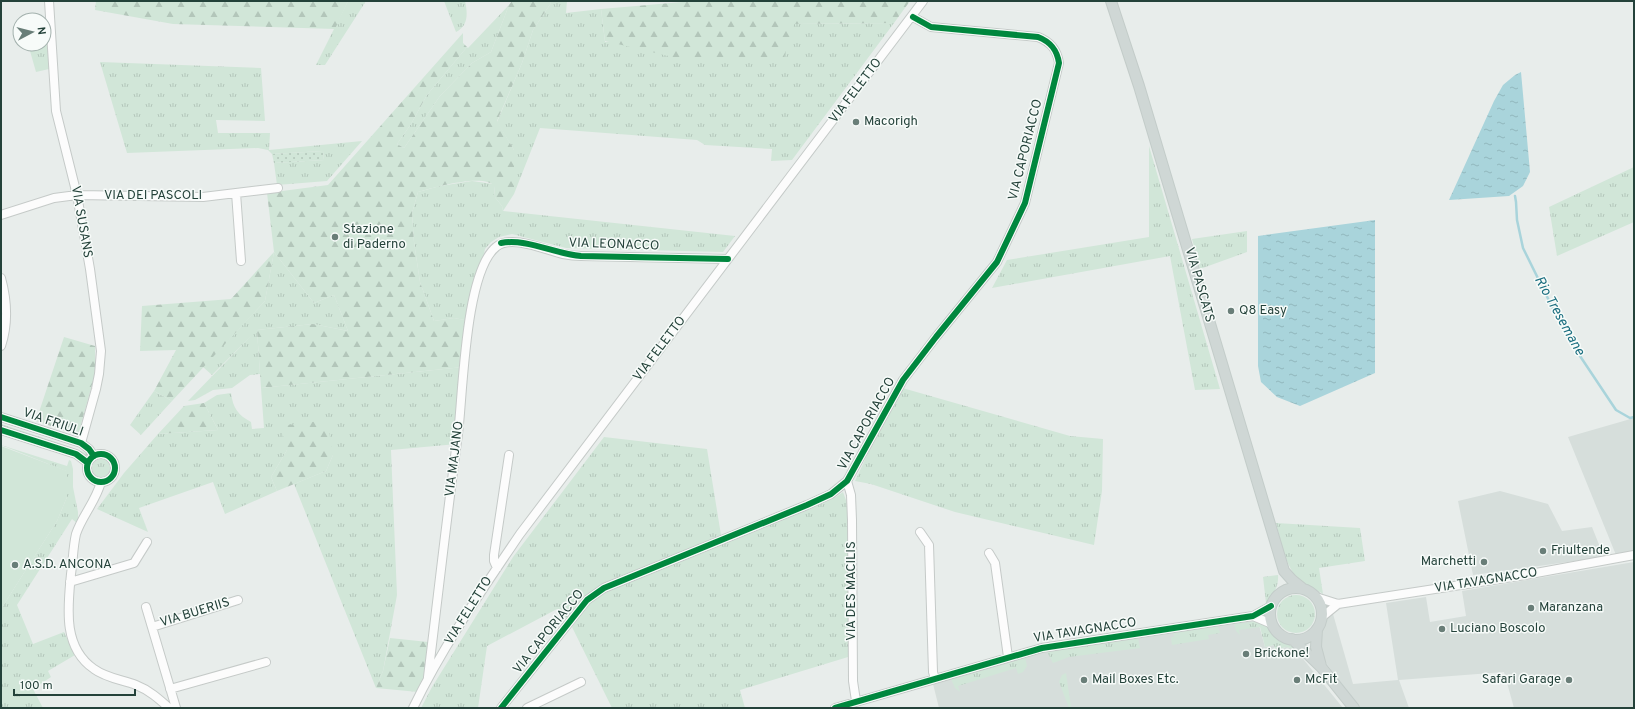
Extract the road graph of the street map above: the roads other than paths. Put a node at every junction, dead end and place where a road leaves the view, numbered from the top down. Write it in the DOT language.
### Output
graph roads {
  1 [pos="49,1"];
  2 [pos="923,1"];
  3 [pos="1111,1"];
  4 [pos="913,16"];
  5 [pos="278,188"];
  6 [pos="236,193"];
  7 [pos="77,195"];
  8 [pos="1,216"];
  9 [pos="501,243"];
  10 [pos="728,259"];
  11 [pos="242,261"];
  12 [pos="1,278"];
  13 [pos="1,346"];
  14 [pos="1,417"];
  15 [pos="1,430"];
  16 [pos="81,443"];
  17 [pos="508,455"];
  18 [pos="94,456"];
  19 [pos="88,463"];
  20 [pos="847,481"];
  21 [pos="101,482"];
  22 [pos="920,532"];
  23 [pos="146,542"];
  24 [pos="989,553"];
  25 [pos="1634,555"];
  26 [pos="497,568"];
  27 [pos="1284,571"];
  28 [pos="70,582"];
  29 [pos="1302,588"];
  30 [pos="1279,594"];
  31 [pos="1316,597"];
  32 [pos="238,600"];
  33 [pos="1338,604"];
  34 [pos="1272,606"];
  35 [pos="146,607"];
  36 [pos="1253,616"];
  37 [pos="1322,617"];
  38 [pos="1272,624"];
  39 [pos="152,627"];
  40 [pos="1316,629"];
  41 [pos="1292,639"];
  42 [pos="1008,657"];
  43 [pos="266,662"];
  44 [pos="1322,668"];
  45 [pos="935,679"];
  46 [pos="427,682"];
  47 [pos="581,682"];
  48 [pos="170,689"];
  49 [pos="856,702"];
  50 [pos="168,708"];
  51 [pos="176,708"];
  52 [pos="413,708"];
  53 [pos="501,708"];
  54 [pos="527,708"];
  55 [pos="835,708"];
  56 [pos="1354,708"];
  1 -- 7 [label="street, VIA SUSANS"];
  2 -- 4 [label="street, VIA FELETTO"];
  3 -- 27 [label="main road, VIA PASCATS"];
  4 -- 10 [label="street, VIA FELETTO"];
  4 -- 20 [label="street, VIA CAPORIACCO"];
  5 -- 6 [label="street, VIA DEI PASCOLI"];
  6 -- 7 [label="street, VIA DEI PASCOLI"];
  6 -- 11 [label="street"];
  7 -- 8 [label="street, VIA DEI PASCOLI"];
  7 -- 16 [label="street, VIA SUSANS"];
  9 -- 10 [label="street, VIA LEONACCO"];
  9 -- 46 [label="street, VIA MAJANO"];
  10 -- 26 [label="street, VIA FELETTO"];
  12 -- 13 [label="street"];
  14 -- 16 [label="street, VIA FRIULI"];
  15 -- 19 [label="street, VIA FRIULI"];
  16 -- 18 [label="street, VIA FRIULI"];
  17 -- 26 [label="street"];
  18 -- 19 [label="street"];
  18 -- 21 [label="street"];
  19 -- 21 [label="street"];
  20 -- 49 [label="street, VIA DES MACILIS"];
  20 -- 53 [label="street, VIA CAPORIACCO"];
  21 -- 28 [label="street"];
  22 -- 45 [label="street"];
  23 -- 28 [label="street"];
  24 -- 42 [label="street"];
  25 -- 33 [label="street, VIA TAVAGNACCO"];
  26 -- 46 [label="street, VIA FELETTO"];
  27 -- 29 [label="main road, VIA PASCATS"];
  27 -- 30 [label="main road, VIA PASCATS"];
  28 -- 50 [label="street"];
  29 -- 30 [label="main road"];
  29 -- 31 [label="main road"];
  30 -- 34 [label="main road"];
  31 -- 33 [label="street, VIA TAVAGNACCO"];
  31 -- 37 [label="main road"];
  32 -- 39 [label="street, VIA BUERIIS"];
  33 -- 37 [label="street"];
  34 -- 36 [label="street, VIA TAVAGNACCO"];
  34 -- 38 [label="main road"];
  35 -- 39 [label="street"];
  36 -- 38 [label="street"];
  36 -- 42 [label="street, VIA TAVAGNACCO"];
  37 -- 40 [label="main road"];
  38 -- 41 [label="main road"];
  39 -- 48 [label="street"];
  40 -- 41 [label="main road"];
  40 -- 44 [label="main road"];
  41 -- 44 [label="main road"];
  42 -- 45 [label="street, VIA TAVAGNACCO"];
  43 -- 48 [label="street"];
  44 -- 56 [label="main road"];
  45 -- 49 [label="street, VIA TAVAGNACCO"];
  46 -- 52 [label="street, VIA FELETTO"];
  47 -- 54 [label="street"];
  48 -- 51 [label="street"];
  49 -- 55 [label="street, VIA TAVAGNACCO"];
}
